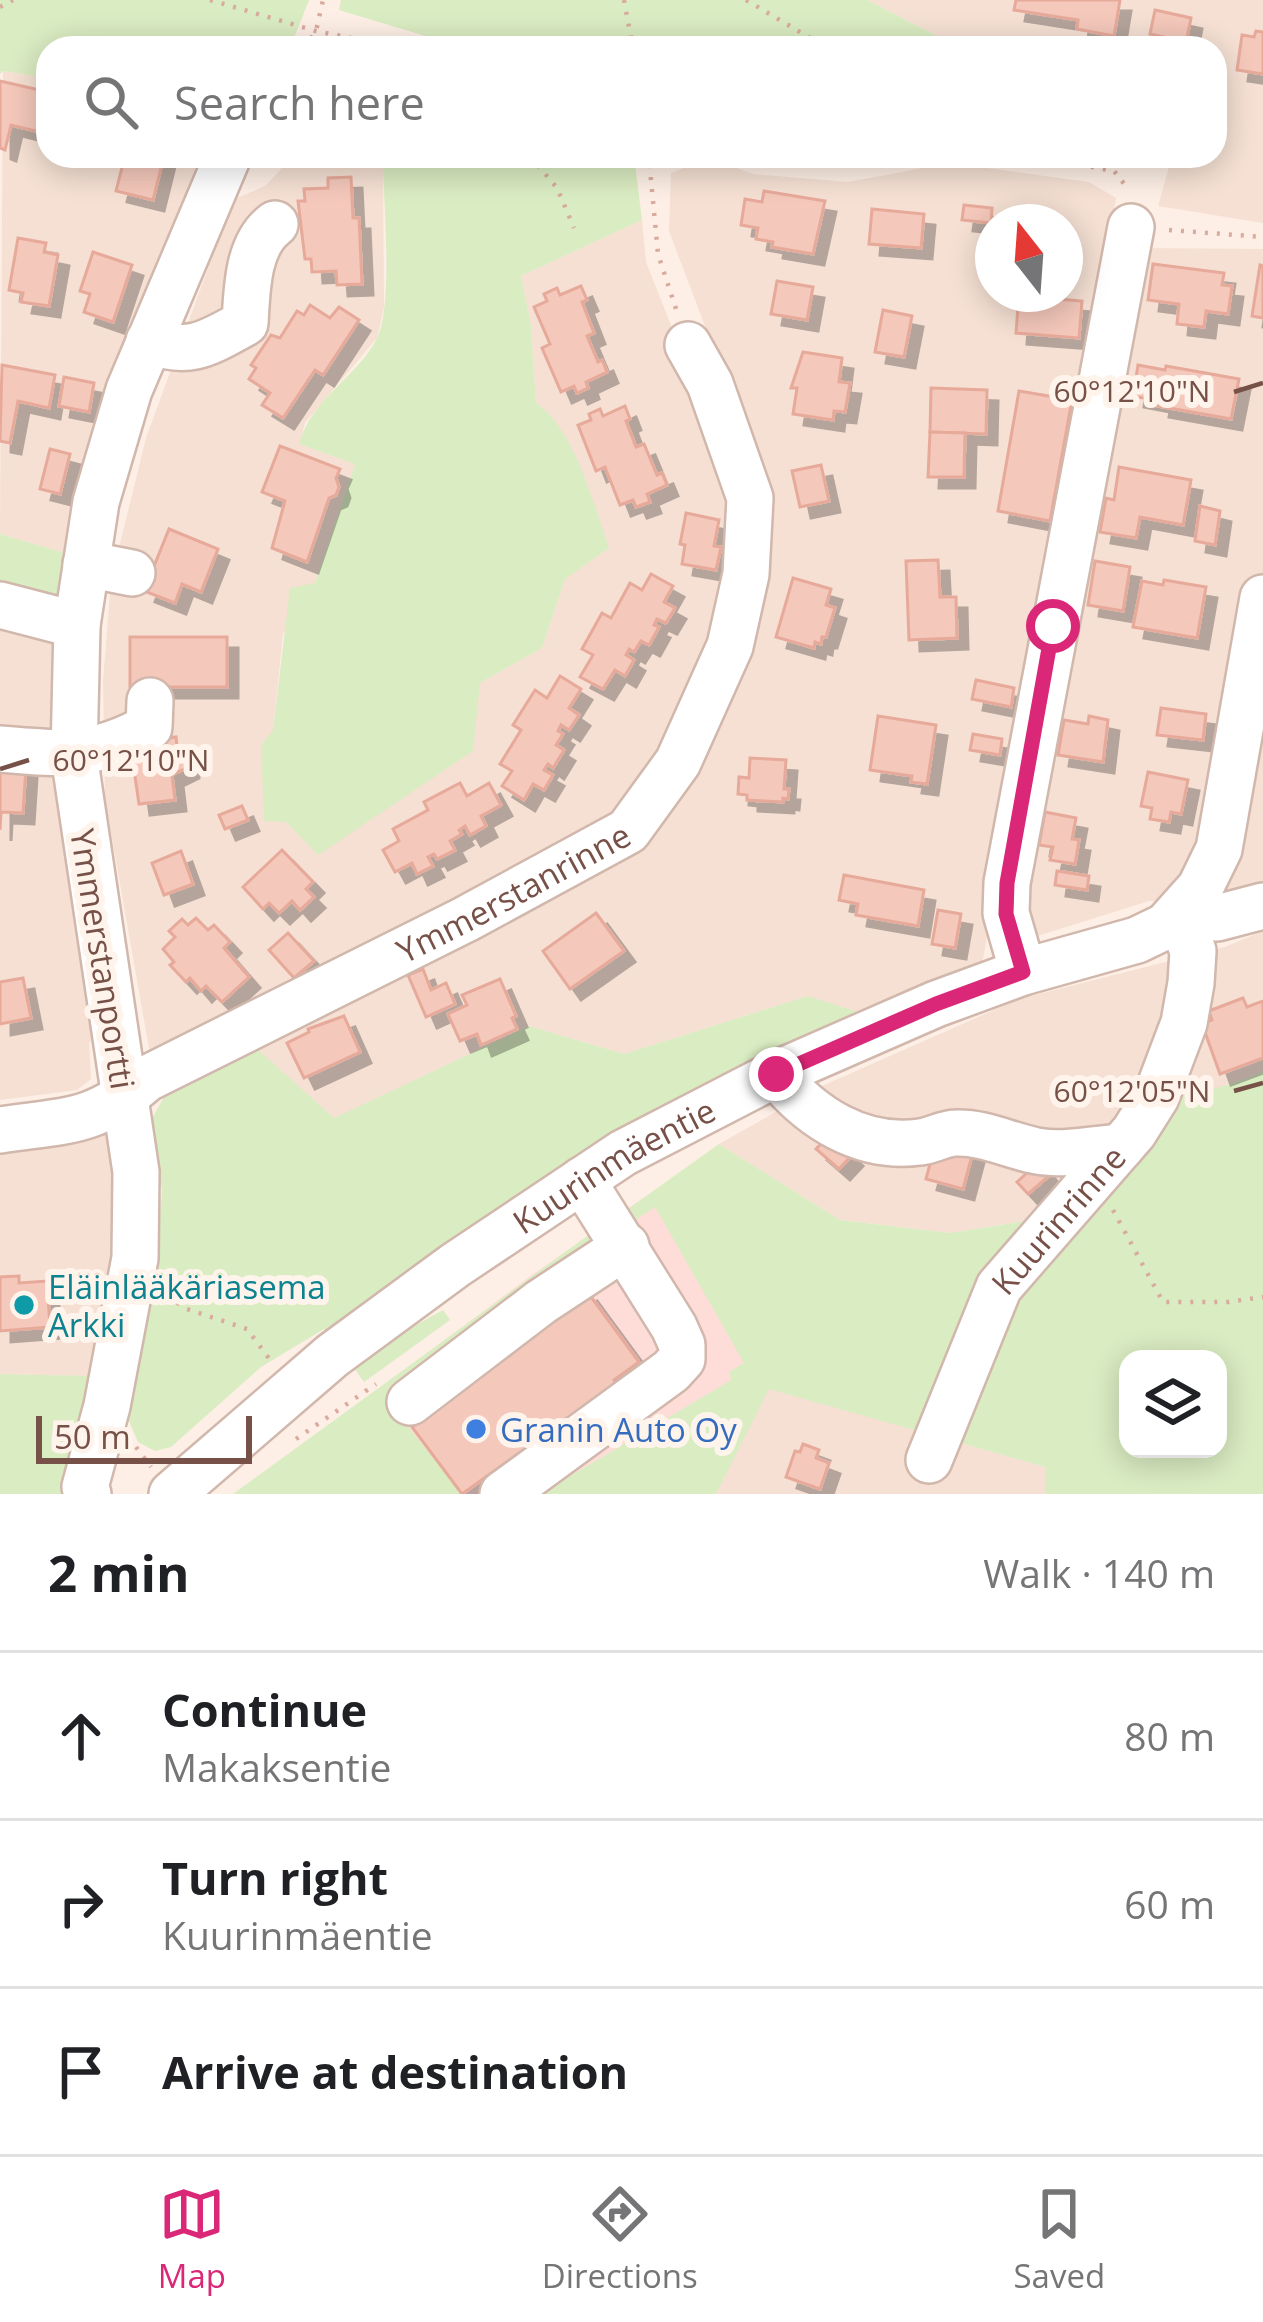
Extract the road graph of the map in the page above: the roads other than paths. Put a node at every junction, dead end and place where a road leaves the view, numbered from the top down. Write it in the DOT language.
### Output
graph roads {
  1 [pos="223,168"];
  2 [pos="275,224"];
  3 [pos="1131,227"];
  4 [pos="148,341"];
  5 [pos="688,345"];
  6 [pos="86,564"];
  7 [pos="132,573"];
  8 [pos="1263,598"];
  9 [pos="0,605"];
  10 [pos="77,625"];
  11 [pos="150,701"];
  12 [pos="0,749"];
  13 [pos="74,755"];
  14 [pos="1263,905"];
  15 [pos="1180,915"];
  16 [pos="1023,972"];
  17 [pos="776,1074"];
  18 [pos="124,1099"];
  19 [pos="0,1130"];
  20 [pos="1108,1161"];
  21 [pos="582,1180"];
  22 [pos="626,1246"];
  23 [pos="395,1391"];
  24 [pos="928,1460"];
  25 [pos="173,1493"];
  26 [pos="88,1494"];
  27 [pos="503,1494"];
  1 -- 4 [label="street, Ymmerstanportti"];
  2 -- 4 [label="street"];
  3 -- 16 [label="street"];
  4 -- 6 [label="street, Ymmerstanportti"];
  5 -- 18 [label="street, Ymmerstanrinne"];
  6 -- 7 [label="street"];
  6 -- 10 [label="street, Ymmerstanportti"];
  8 -- 15 [label="street"];
  9 -- 10 [label="street"];
  10 -- 13 [label="street, Ymmerstanportti"];
  11 -- 13 [label="street"];
  12 -- 13 [label="street"];
  13 -- 18 [label="street, Ymmerstanportti"];
  14 -- 15 [label="street"];
  15 -- 16 [label="street, Kuurinmäentie"];
  15 -- 20 [label="street, Kuurinrinne"];
  16 -- 17 [label="street, Kuurinmäentie"];
  17 -- 20 [label="street"];
  17 -- 21 [label="street, Kuurinmäentie"];
  18 -- 19 [label="street, Ymmerstanrinne"];
  18 -- 26 [label="street, Ymmerstanportti"];
  20 -- 24 [label="street, Kuurinrinne"];
  21 -- 22 [label="street"];
  21 -- 25 [label="street, Kuurinmäentie"];
  22 -- 23 [label="street"];
  22 -- 27 [label="street"];
}
